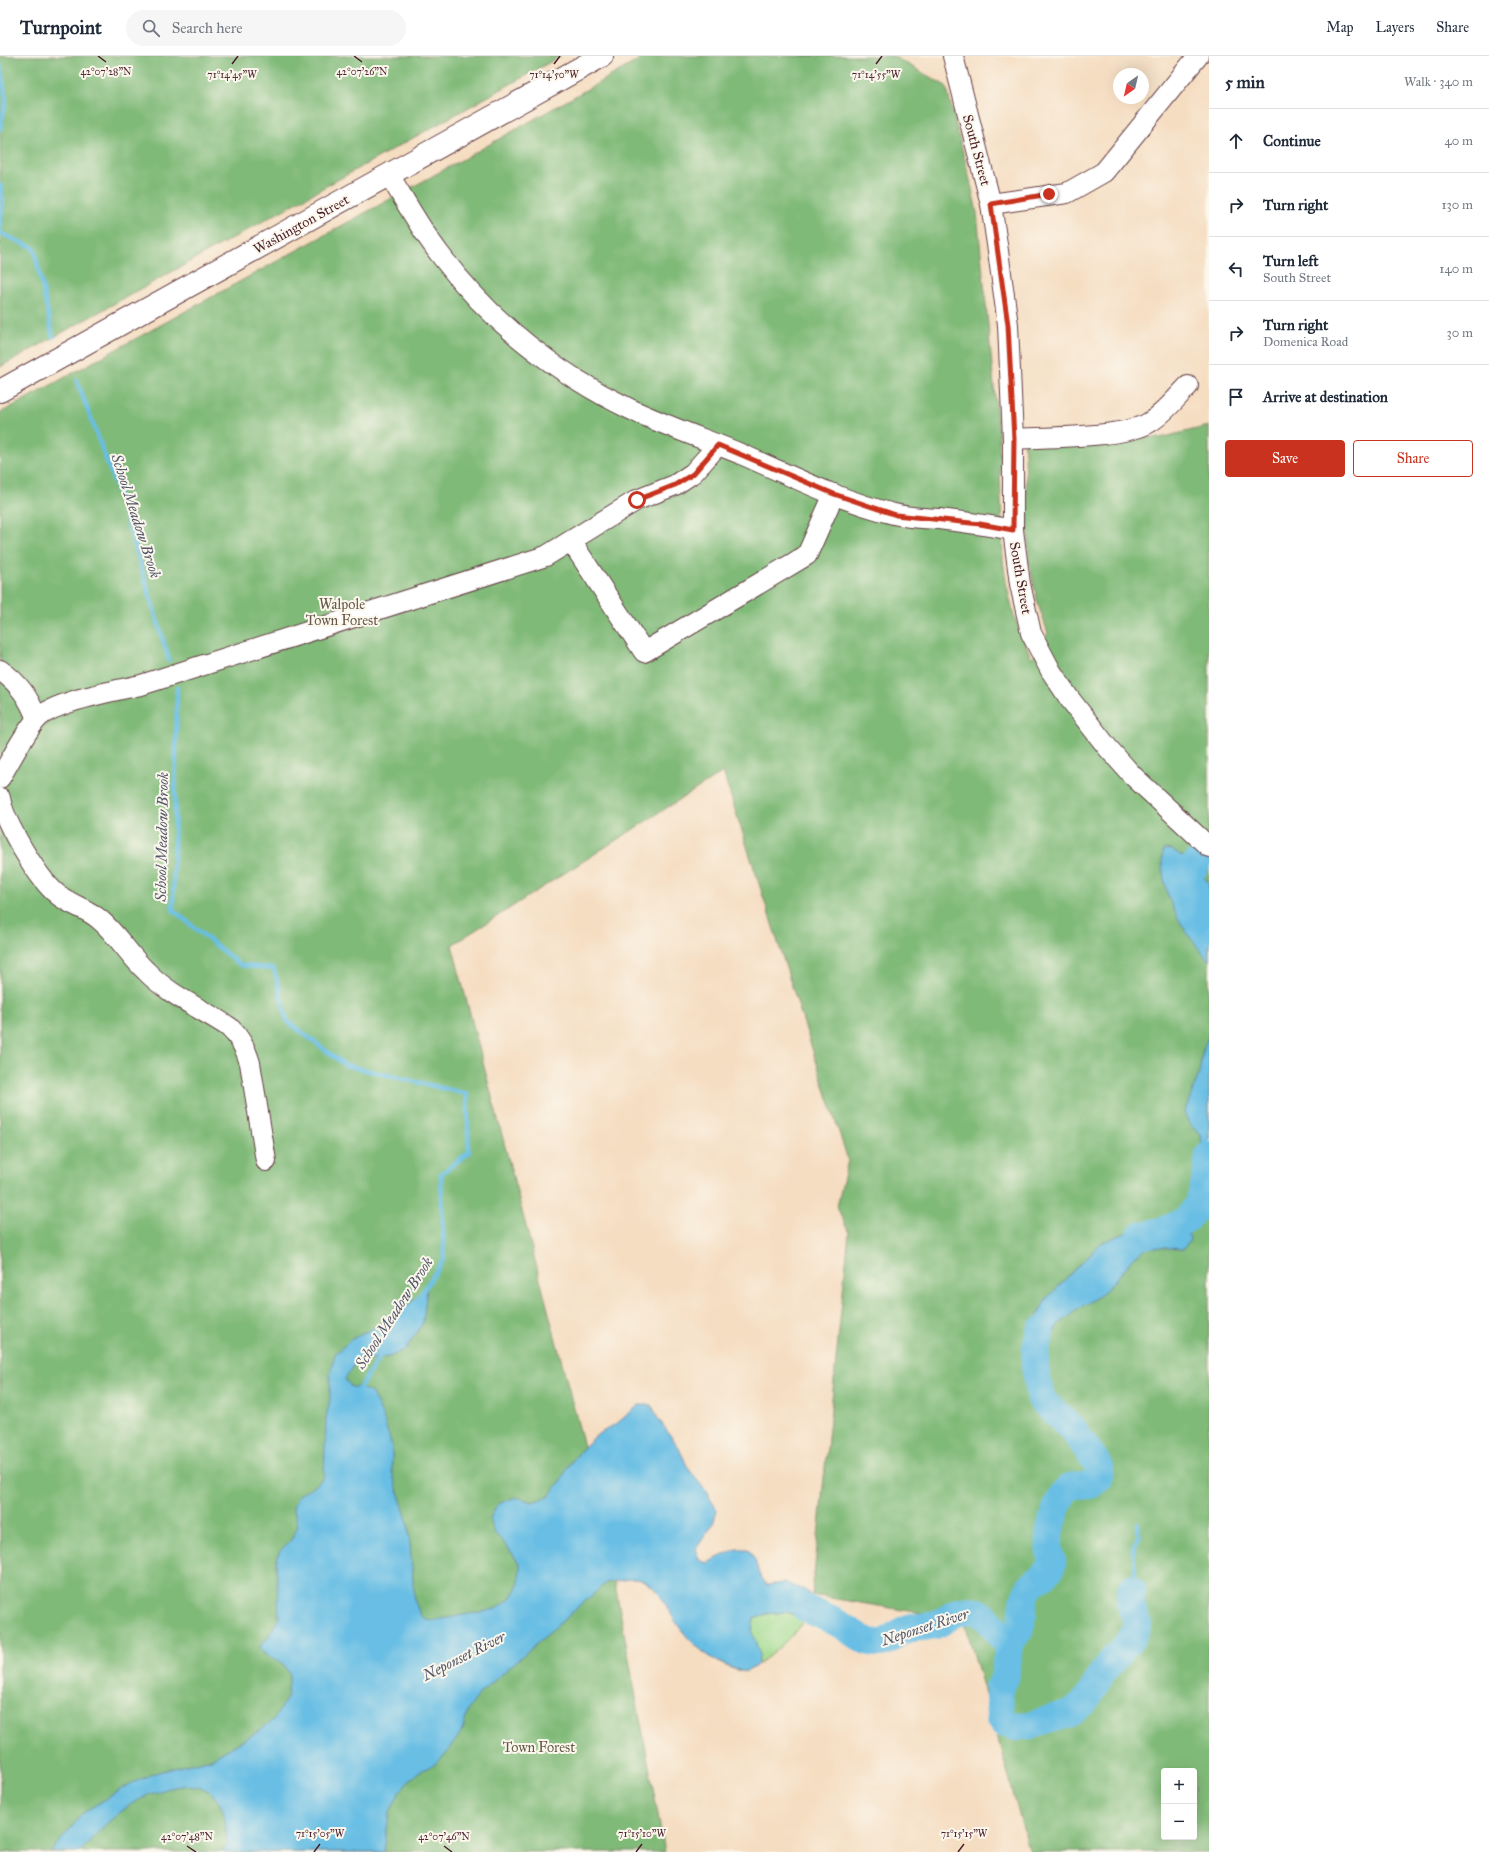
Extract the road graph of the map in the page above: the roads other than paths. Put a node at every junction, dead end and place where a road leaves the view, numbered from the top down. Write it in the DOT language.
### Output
graph roads {
  1 [pos="602,56"];
  2 [pos="953,56"];
  3 [pos="1198,56"];
  4 [pos="389,175"];
  5 [pos="991,204"];
  6 [pos="1188,386"];
  7 [pos="0,390"];
  8 [pos="1014,439"];
  9 [pos="718,445"];
  10 [pos="834,494"];
  11 [pos="1013,530"];
  12 [pos="570,541"];
  13 [pos="0,670"];
  14 [pos="37,719"];
  15 [pos="0,778"];
  16 [pos="0,798"];
  17 [pos="1209,847"];
  18 [pos="266,1161"];
  1 -- 4 [label="main road, Washington Street"];
  2 -- 5 [label="street, South Street"];
  3 -- 5 [label="street"];
  4 -- 7 [label="main road, Washington Street"];
  4 -- 9 [label="street"];
  5 -- 8 [label="street, South Street"];
  6 -- 8 [label="street"];
  8 -- 11 [label="street, South Street"];
  9 -- 10 [label="street"];
  9 -- 12 [label="street"];
  10 -- 11 [label="street"];
  10 -- 12 [label="street"];
  11 -- 17 [label="street, South Street"];
  12 -- 14 [label="street"];
  13 -- 14 [label="street"];
  14 -- 15 [label="street"];
  16 -- 18 [label="street"];
}
